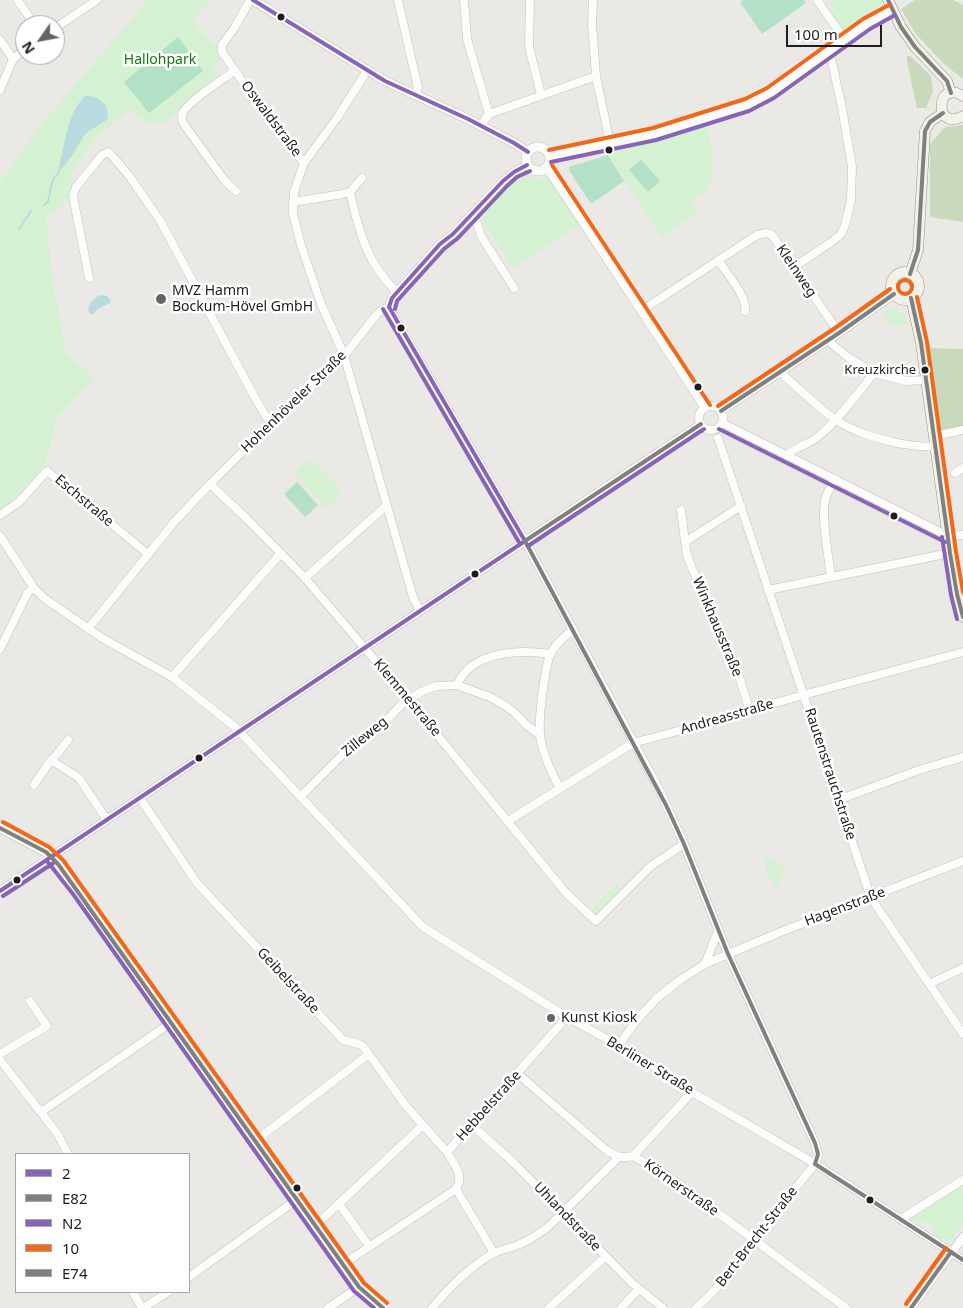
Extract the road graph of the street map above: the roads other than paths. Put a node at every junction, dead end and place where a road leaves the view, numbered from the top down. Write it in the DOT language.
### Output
graph roads {
  1 [pos="97,0"];
  2 [pos="251,0"];
  3 [pos="398,0"];
  4 [pos="464,0"];
  5 [pos="530,0"];
  6 [pos="593,0"];
  7 [pos="818,0"];
  8 [pos="888,0"];
  9 [pos="18,1"];
  10 [pos="892,10"];
  11 [pos="28,15"];
  12 [pos="65,21"];
  13 [pos="0,40"];
  14 [pos="845,40"];
  15 [pos="827,52"];
  16 [pos="15,57"];
  17 [pos="13,59"];
  18 [pos="234,71"];
  19 [pos="367,71"];
  20 [pos="596,76"];
  21 [pos="0,90"];
  22 [pos="951,93"];
  23 [pos="416,95"];
  24 [pos="541,95"];
  25 [pos="963,96"];
  26 [pos="943,113"];
  27 [pos="489,114"];
  28 [pos="963,116"];
  29 [pos="480,126"];
  30 [pos="610,143"];
  31 [pos="528,152"];
  32 [pos="550,156"];
  33 [pos="304,163"];
  34 [pos="527,165"];
  35 [pos="547,168"];
  36 [pos="362,178"];
  37 [pos="236,191"];
  38 [pos="350,192"];
  39 [pos="293,202"];
  40 [pos="471,215"];
  41 [pos="718,260"];
  42 [pos="794,267"];
  43 [pos="910,274"];
  44 [pos="89,278"];
  45 [pos="514,288"];
  46 [pos="397,292"];
  47 [pos="894,294"];
  48 [pos="911,298"];
  49 [pos="389,307"];
  50 [pos="641,311"];
  51 [pos="745,311"];
  52 [pos="839,333"];
  53 [pos="829,339"];
  54 [pos="344,355"];
  55 [pos="780,372"];
  56 [pos="874,373"];
  57 [pos="926,380"];
  58 [pos="705,408"];
  59 [pos="721,411"];
  60 [pos="836,420"];
  61 [pos="722,423"];
  62 [pos="271,424"];
  63 [pos="701,424"];
  64 [pos="963,430"];
  65 [pos="718,438"];
  66 [pos="932,443"];
  67 [pos="787,455"];
  68 [pos="963,468"];
  69 [pos="955,473"];
  70 [pos="835,479"];
  71 [pos="210,484"];
  72 [pos="387,505"];
  73 [pos="741,506"];
  74 [pos="681,510"];
  75 [pos="0,515"];
  76 [pos="963,535"];
  77 [pos="0,536"];
  78 [pos="948,536"];
  79 [pos="525,541"];
  80 [pos="685,542"];
  81 [pos="281,553"];
  82 [pos="950,553"];
  83 [pos="148,554"];
  84 [pos="831,577"];
  85 [pos="305,578"];
  86 [pos="34,588"];
  87 [pos="768,590"];
  88 [pos="420,611"];
  89 [pos="963,617"];
  90 [pos="88,629"];
  91 [pos="573,629"];
  92 [pos="365,648"];
  93 [pos="0,649"];
  94 [pos="963,652"];
  95 [pos="551,654"];
  96 [pos="172,677"];
  97 [pos="457,685"];
  98 [pos="803,695"];
  99 [pos="408,699"];
  100 [pos="750,711"];
  101 [pos="239,731"];
  102 [pos="540,735"];
  103 [pos="68,740"];
  104 [pos="634,743"];
  105 [pos="963,756"];
  106 [pos="51,760"];
  107 [pos="34,785"];
  108 [pos="560,788"];
  109 [pos="300,797"];
  110 [pos="140,798"];
  111 [pos="838,800"];
  112 [pos="107,820"];
  113 [pos="508,821"];
  114 [pos="0,828"];
  115 [pos="684,844"];
  116 [pos="52,857"];
  117 [pos="963,861"];
  118 [pos="0,891"];
  119 [pos="871,898"];
  120 [pos="718,931"];
  121 [pos="728,954"];
  122 [pos="705,964"];
  123 [pos="963,968"];
  124 [pos="930,984"];
  125 [pos="30,1001"];
  126 [pos="568,1017"];
  127 [pos="172,1022"];
  128 [pos="963,1034"];
  129 [pos="619,1045"];
  130 [pos="0,1054"];
  131 [pos="369,1054"];
  132 [pos="0,1060"];
  133 [pos="518,1074"];
  134 [pos="692,1092"];
  135 [pos="41,1112"];
  136 [pos="423,1125"];
  137 [pos="472,1125"];
  138 [pos="255,1142"];
  139 [pos="447,1152"];
  140 [pos="67,1153"];
  141 [pos="633,1156"];
  142 [pos="619,1158"];
  143 [pos="816,1164"];
  144 [pos="963,1180"];
  145 [pos="456,1189"];
  146 [pos="296,1200"];
  147 [pos="339,1204"];
  148 [pos="562,1213"];
  149 [pos="900,1219"];
  150 [pos="314,1226"];
  151 [pos="963,1237"];
  152 [pos="754,1240"];
  153 [pos="369,1246"];
  154 [pos="951,1252"];
  155 [pos="494,1253"];
  156 [pos="605,1257"];
  157 [pos="963,1260"];
  158 [pos="342,1264"];
  159 [pos="190,1276"];
  160 [pos="359,1287"];
  161 [pos="639,1289"];
  162 [pos="134,1293"];
  163 [pos="166,1293"];
  164 [pos="143,1308"];
  165 [pos="328,1308"];
  166 [pos="383,1308"];
  167 [pos="432,1308"];
  168 [pos="550,1308"];
  169 [pos="620,1308"];
  170 [pos="663,1308"];
  171 [pos="696,1308"];
  172 [pos="846,1308"];
  173 [pos="911,1308"];
  1 -- 12 [label="street"];
  2 -- 18 [label="street, Oswaldstraße"];
  2 -- 19 [label="street"];
  3 -- 23 [label="street"];
  4 -- 27 [label="street"];
  5 -- 24 [label="street"];
  6 -- 20 [label="street"];
  7 -- 14 [label="street"];
  8 -- 10 [label="main road"];
  9 -- 11 [label="street"];
  10 -- 14 [label="street"];
  10 -- 22 [label="main road"];
  13 -- 17 [label="street"];
  14 -- 15 [label="street"];
  15 -- 30 [label="street"];
  15 -- 42 [label="street"];
  16 -- 17 [label="street"];
  17 -- 21 [label="street"];
  18 -- 33 [label="street, Oswaldstraße"];
  18 -- 37 [label="street"];
  19 -- 23 [label="street"];
  19 -- 33 [label="street"];
  20 -- 24 [label="street"];
  20 -- 30 [label="street"];
  22 -- 25 [label="main road"];
  22 -- 26 [label="main road"];
  23 -- 29 [label="street"];
  24 -- 27 [label="street"];
  26 -- 28 [label="main road"];
  26 -- 43 [label="main road"];
  27 -- 29 [label="street"];
  29 -- 31 [label="street"];
  30 -- 32 [label="street"];
  31 -- 32 [label="street"];
  31 -- 34 [label="street"];
  32 -- 35 [label="street"];
  33 -- 39 [label="street, Oswaldstraße"];
  34 -- 35 [label="street"];
  34 -- 40 [label="street, Hohenhöveler Straße"];
  35 -- 50 [label="street"];
  36 -- 38 [label="street"];
  38 -- 39 [label="street"];
  38 -- 46 [label="street"];
  39 -- 54 [label="street, Oswaldstraße"];
  40 -- 45 [label="street"];
  40 -- 46 [label="street, Hohenhöveler Straße"];
  41 -- 42 [label="street, Kleinweg"];
  41 -- 50 [label="street, Kleinweg"];
  41 -- 51 [label="street"];
  42 -- 52 [label="street, Kleinweg"];
  43 -- 47 [label="main road"];
  43 -- 48 [label="main road"];
  44 -- 62 [label="street"];
  46 -- 49 [label="street, Hohenhöveler Straße"];
  47 -- 48 [label="main road"];
  47 -- 52 [label="street"];
  48 -- 57 [label="main road"];
  49 -- 54 [label="street, Hohenhöveler Straße"];
  49 -- 79 [label="street"];
  50 -- 58 [label="street"];
  52 -- 53 [label="street"];
  53 -- 55 [label="street"];
  53 -- 56 [label="street"];
  54 -- 62 [label="street, Hohenhöveler Straße"];
  54 -- 72 [label="street, Oswaldstraße"];
  55 -- 59 [label="street"];
  55 -- 60 [label="street"];
  56 -- 57 [label="street"];
  56 -- 60 [label="street"];
  57 -- 66 [label="main road"];
  58 -- 59 [label="street"];
  58 -- 63 [label="street"];
  59 -- 61 [label="street"];
  60 -- 66 [label="street"];
  60 -- 67 [label="street"];
  61 -- 63 [label="street"];
  61 -- 67 [label="street"];
  62 -- 71 [label="street, Hohenhöveler Straße"];
  63 -- 79 [label="street"];
  64 -- 66 [label="street"];
  65 -- 73 [label="street, Rautenstrauchstraße"];
  66 -- 78 [label="main road"];
  67 -- 70 [label="street"];
  68 -- 69 [label="street"];
  70 -- 78 [label="street"];
  70 -- 84 [label="street"];
  71 -- 81 [label="street, Klemmestraße"];
  71 -- 83 [label="street, Hohenhöveler Straße"];
  72 -- 85 [label="street"];
  72 -- 88 [label="street, Oswaldstraße"];
  73 -- 80 [label="street"];
  73 -- 87 [label="street, Rautenstrauchstraße"];
  74 -- 80 [label="street, Winkhausstraße"];
  75 -- 83 [label="street, Eschstraße"];
  76 -- 78 [label="street"];
  77 -- 86 [label="street, Berliner Straße"];
  78 -- 82 [label="main road"];
  79 -- 88 [label="street"];
  79 -- 91 [label="street"];
  80 -- 100 [label="street, Winkhausstraße"];
  81 -- 85 [label="street, Klemmestraße"];
  81 -- 96 [label="street"];
  82 -- 84 [label="street"];
  82 -- 89 [label="main road"];
  83 -- 90 [label="street, Hohenhöveler Straße"];
  84 -- 87 [label="street"];
  85 -- 92 [label="street, Klemmestraße"];
  86 -- 90 [label="street, Berliner Straße"];
  86 -- 93 [label="street"];
  87 -- 98 [label="street, Rautenstrauchstraße"];
  88 -- 92 [label="street"];
  90 -- 96 [label="street, Berliner Straße"];
  91 -- 95 [label="street"];
  91 -- 104 [label="street"];
  92 -- 99 [label="street, Klemmestraße"];
  92 -- 101 [label="street"];
  94 -- 98 [label="street, Andreasstraße"];
  95 -- 97 [label="street"];
  95 -- 102 [label="street"];
  96 -- 101 [label="street, Berliner Straße"];
  97 -- 99 [label="street, Zilleweg"];
  97 -- 102 [label="street, Zilleweg"];
  98 -- 100 [label="street, Andreasstraße"];
  98 -- 111 [label="street, Rautenstrauchstraße"];
  99 -- 109 [label="street, Zilleweg"];
  99 -- 113 [label="street, Klemmestraße"];
  100 -- 104 [label="street, Andreasstraße"];
  101 -- 109 [label="street, Berliner Straße"];
  101 -- 110 [label="street"];
  102 -- 108 [label="street"];
  103 -- 106 [label="street"];
  104 -- 108 [label="street, Andreasstraße"];
  104 -- 115 [label="street"];
  105 -- 111 [label="street"];
  106 -- 107 [label="street"];
  106 -- 112 [label="street"];
  108 -- 113 [label="street, Andreasstraße"];
  109 -- 126 [label="street, Berliner Straße"];
  110 -- 112 [label="street"];
  110 -- 131 [label="street, Geibelstraße"];
  111 -- 119 [label="street, Rautenstrauchstraße"];
  112 -- 116 [label="street"];
  113 -- 115 [label="street, Klemmestraße"];
  114 -- 116 [label="street"];
  115 -- 120 [label="street"];
  116 -- 118 [label="street"];
  116 -- 127 [label="street"];
  117 -- 119 [label="street, Hagenstraße"];
  119 -- 121 [label="street, Hagenstraße"];
  119 -- 124 [label="street, Rautenstrauchstraße"];
  120 -- 121 [label="street"];
  120 -- 122 [label="street"];
  121 -- 122 [label="street"];
  121 -- 143 [label="street"];
  122 -- 129 [label="street"];
  123 -- 124 [label="street"];
  124 -- 128 [label="street, Rautenstrauchstraße"];
  125 -- 130 [label="street"];
  126 -- 129 [label="street, Berliner Straße"];
  126 -- 133 [label="street, Hebbelstraße"];
  127 -- 135 [label="street"];
  127 -- 138 [label="street"];
  129 -- 134 [label="street, Berliner Straße"];
  131 -- 136 [label="street, Geibelstraße"];
  131 -- 138 [label="street"];
  132 -- 135 [label="street"];
  133 -- 137 [label="street, Hebbelstraße"];
  133 -- 142 [label="street"];
  134 -- 141 [label="street"];
  134 -- 143 [label="street, Berliner Straße"];
  135 -- 140 [label="street"];
  136 -- 139 [label="street, Geibelstraße"];
  136 -- 147 [label="street"];
  137 -- 139 [label="street, Hebbelstraße"];
  137 -- 148 [label="street, Uhlandstraße"];
  138 -- 146 [label="street"];
  139 -- 145 [label="street, Hebbelstraße"];
  141 -- 142 [label="street, Körnerstraße"];
  141 -- 152 [label="street, Körnerstraße"];
  142 -- 148 [label="street"];
  143 -- 149 [label="street, Berliner Straße"];
  143 -- 152 [label="street, Bert-Brecht-Straße"];
  144 -- 149 [label="street"];
  145 -- 153 [label="street"];
  145 -- 155 [label="street"];
  146 -- 150 [label="street"];
  146 -- 159 [label="street"];
  147 -- 150 [label="street"];
  147 -- 153 [label="street"];
  148 -- 155 [label="street"];
  148 -- 156 [label="street, Uhlandstraße"];
  149 -- 154 [label="street, Berliner Straße"];
  150 -- 158 [label="street"];
  151 -- 154 [label="street"];
  152 -- 171 [label="street, Bert-Brecht-Straße"];
  152 -- 172 [label="street, Körnerstraße"];
  153 -- 158 [label="street"];
  154 -- 157 [label="street, Berliner Straße"];
  154 -- 173 [label="street"];
  155 -- 167 [label="street"];
  156 -- 161 [label="street, Uhlandstraße"];
  156 -- 168 [label="street"];
  158 -- 160 [label="street"];
  160 -- 165 [label="street"];
  160 -- 166 [label="street"];
  161 -- 169 [label="street"];
  161 -- 170 [label="street, Uhlandstraße"];
  162 -- 164 [label="street"];
  163 -- 164 [label="street"];
}
